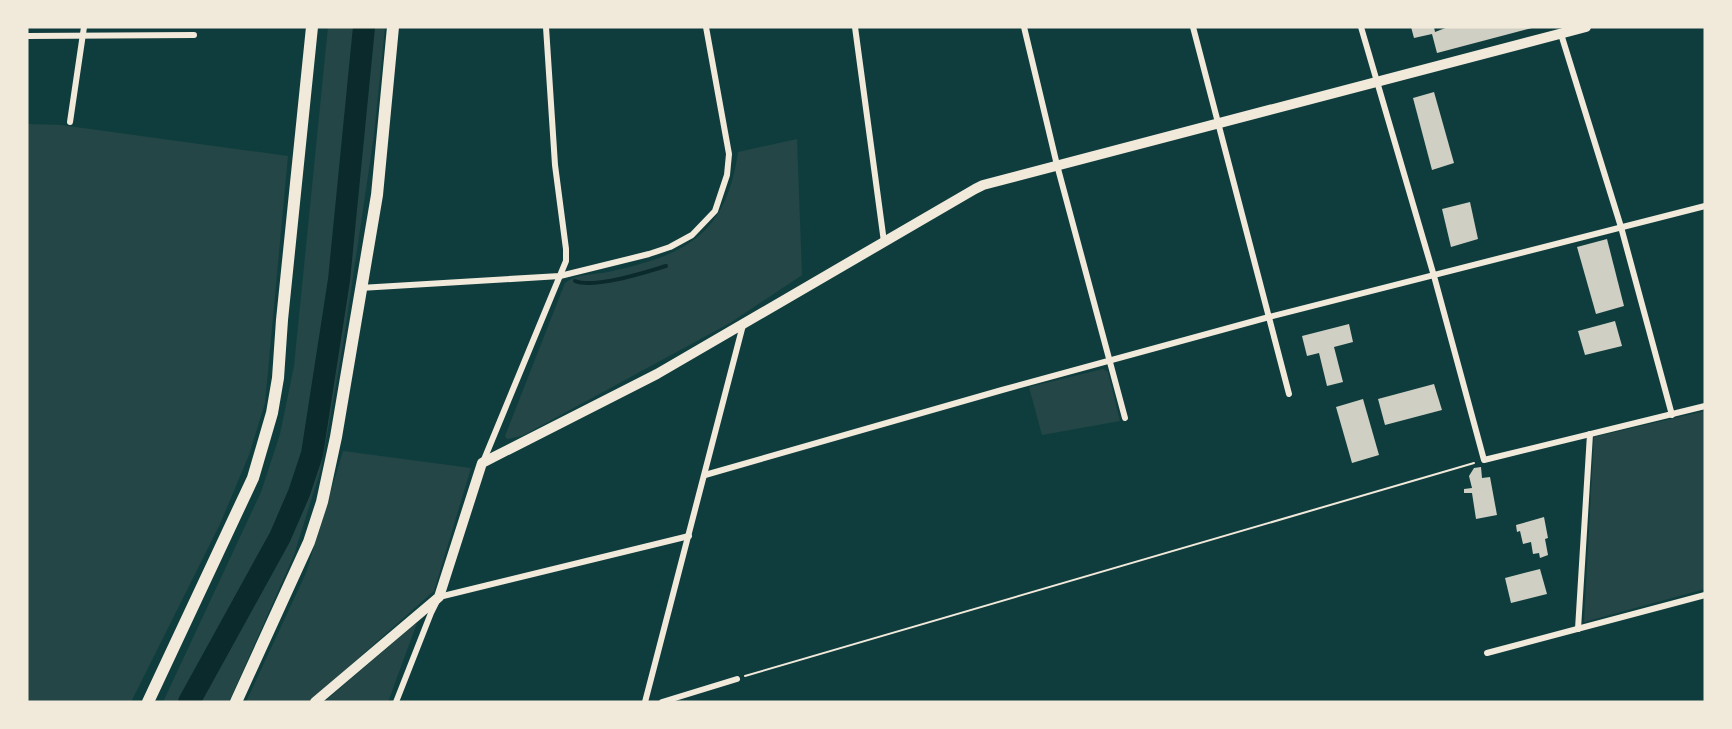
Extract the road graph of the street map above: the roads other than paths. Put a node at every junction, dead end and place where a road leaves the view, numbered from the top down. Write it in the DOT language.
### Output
graph roads {
  1 [pos="84,27"];
  2 [pos="312,27"];
  3 [pos="393,27"];
  4 [pos="546,27"];
  5 [pos="706,27"];
  6 [pos="855,27"];
  7 [pos="1024,27"];
  8 [pos="1193,27"];
  9 [pos="1361,27"];
  10 [pos="1586,27"];
  11 [pos="1560,30"];
  12 [pos="83,35"];
  13 [pos="194,35"];
  14 [pos="27,36"];
  15 [pos="1377,82"];
  16 [pos="70,122"];
  17 [pos="1218,122"];
  18 [pos="1057,165"];
  19 [pos="1705,206"];
  20 [pos="1621,227"];
  21 [pos="884,242"];
  22 [pos="560,276"];
  23 [pos="1434,276"];
  24 [pos="360,288"];
  25 [pos="1269,317"];
  26 [pos="743,325"];
  27 [pos="1109,361"];
  28 [pos="1289,394"];
  29 [pos="1705,406"];
  30 [pos="1672,415"];
  31 [pos="1125,418"];
  32 [pos="1590,434"];
  33 [pos="482,463"];
  34 [pos="705,475"];
  35 [pos="689,536"];
  36 [pos="1705,595"];
  37 [pos="439,597"];
  38 [pos="1578,629"];
  39 [pos="1487,653"];
  40 [pos="737,679"];
  41 [pos="148,702"];
  42 [pos="236,702"];
  43 [pos="315,702"];
  44 [pos="396,702"];
  45 [pos="645,702"];
  46 [pos="662,702"];
  1 -- 12 [label="street"];
  2 -- 41 [label="main road"];
  3 -- 24 [label="main road"];
  4 -- 22 [label="street"];
  5 -- 22 [label="street"];
  6 -- 21 [label="street"];
  7 -- 18 [label="street"];
  8 -- 17 [label="street"];
  9 -- 15 [label="street"];
  10 -- 11 [label="main road"];
  11 -- 15 [label="main road"];
  11 -- 20 [label="street"];
  12 -- 13 [label="street"];
  12 -- 14 [label="street"];
  12 -- 16 [label="street"];
  15 -- 17 [label="main road"];
  15 -- 23 [label="street"];
  17 -- 18 [label="main road"];
  17 -- 25 [label="street"];
  18 -- 21 [label="main road"];
  18 -- 27 [label="street"];
  19 -- 20 [label="street"];
  20 -- 23 [label="street"];
  20 -- 30 [label="street"];
  21 -- 26 [label="main road"];
  22 -- 24 [label="street"];
  22 -- 33 [label="street"];
  23 -- 25 [label="street"];
  23 -- 32 [label="street"];
  24 -- 42 [label="main road"];
  25 -- 27 [label="street"];
  25 -- 28 [label="street"];
  26 -- 33 [label="main road"];
  26 -- 34 [label="street"];
  27 -- 31 [label="street"];
  27 -- 34 [label="street"];
  29 -- 30 [label="street"];
  30 -- 32 [label="street"];
  32 -- 38 [label="street"];
  33 -- 37 [label="main road"];
  34 -- 35 [label="street"];
  35 -- 37 [label="street"];
  35 -- 45 [label="street"];
  36 -- 38 [label="street"];
  37 -- 43 [label="main road"];
  37 -- 44 [label="street"];
  38 -- 39 [label="street"];
  40 -- 46 [label="street"];
}
